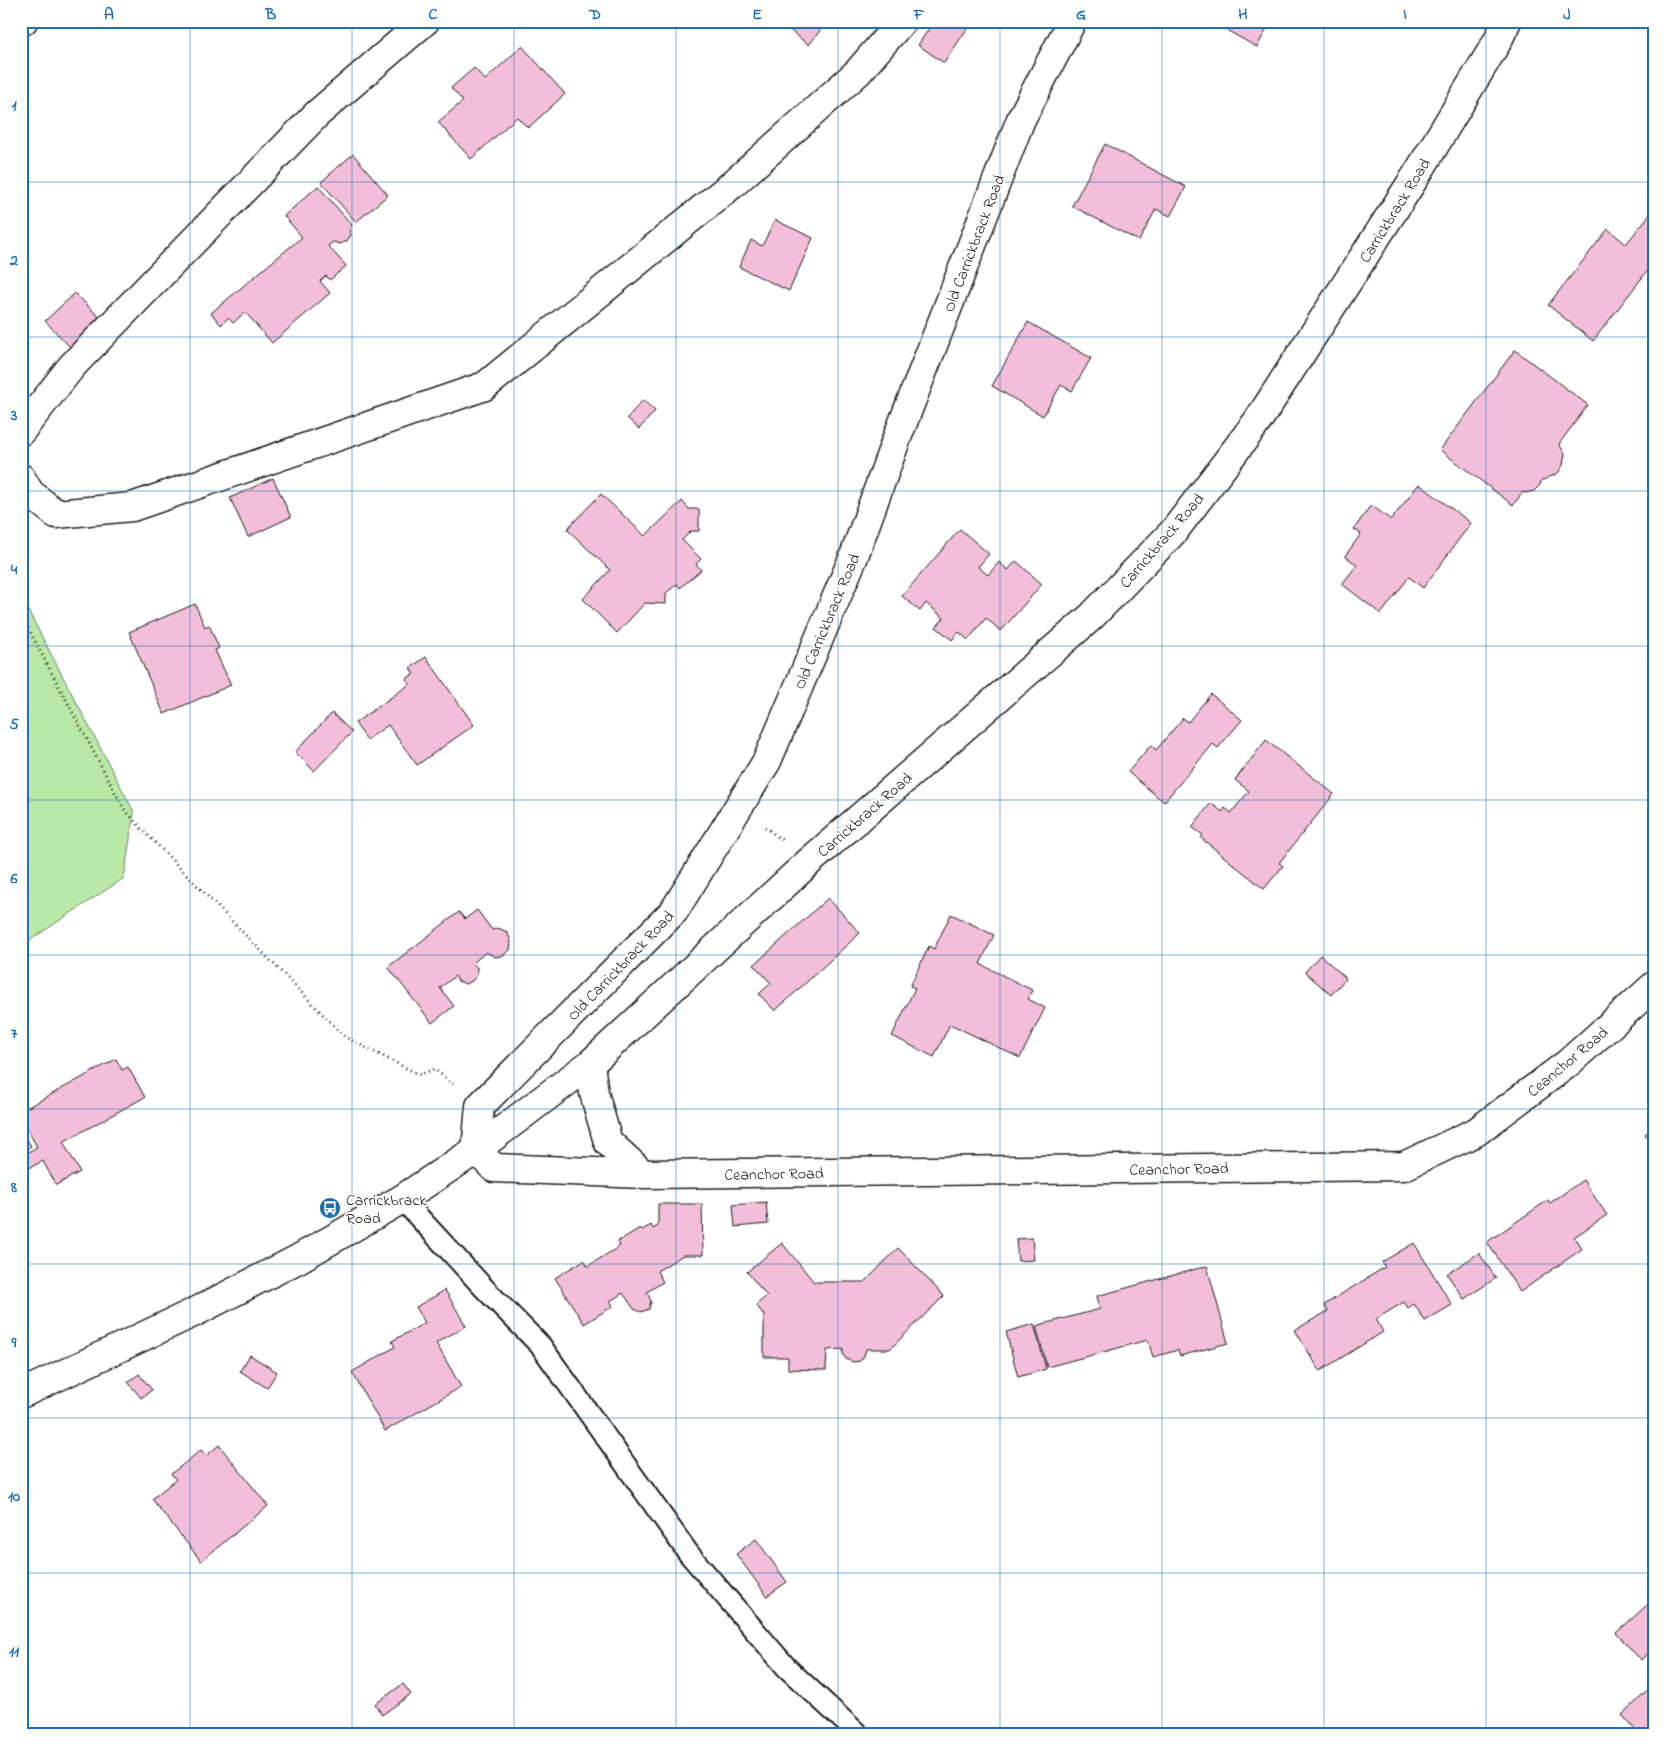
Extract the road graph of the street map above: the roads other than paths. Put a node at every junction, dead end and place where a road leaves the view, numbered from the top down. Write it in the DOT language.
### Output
graph roads {
  1 [pos="425,21"];
  2 [pos="902,21"];
  3 [pos="1072,21"];
  4 [pos="1507,21"];
  5 [pos="21,431"];
  6 [pos="21,478"];
  7 [pos="1655,985"];
  8 [pos="590,1064"];
  9 [pos="476,1150"];
  10 [pos="643,1174"];
  11 [pos="402,1199"];
  12 [pos="21,1394"];
  13 [pos="858,1734"];
  1 -- 5 [label="street"];
  2 -- 6 [label="street"];
  3 -- 9 [label="street, Old Carrickbrack Road"];
  4 -- 8 [label="street, Carrickbrack Road"];
  7 -- 10 [label="street, Ceanchor Road"];
  8 -- 9 [label="street, Carrickbrack Road"];
  8 -- 10 [label="street"];
  9 -- 10 [label="street, Ceanchor Road"];
  9 -- 11 [label="street, Carrickbrack Road"];
  11 -- 12 [label="street, Carrickbrack Road"];
  11 -- 13 [label="lane"];
}
